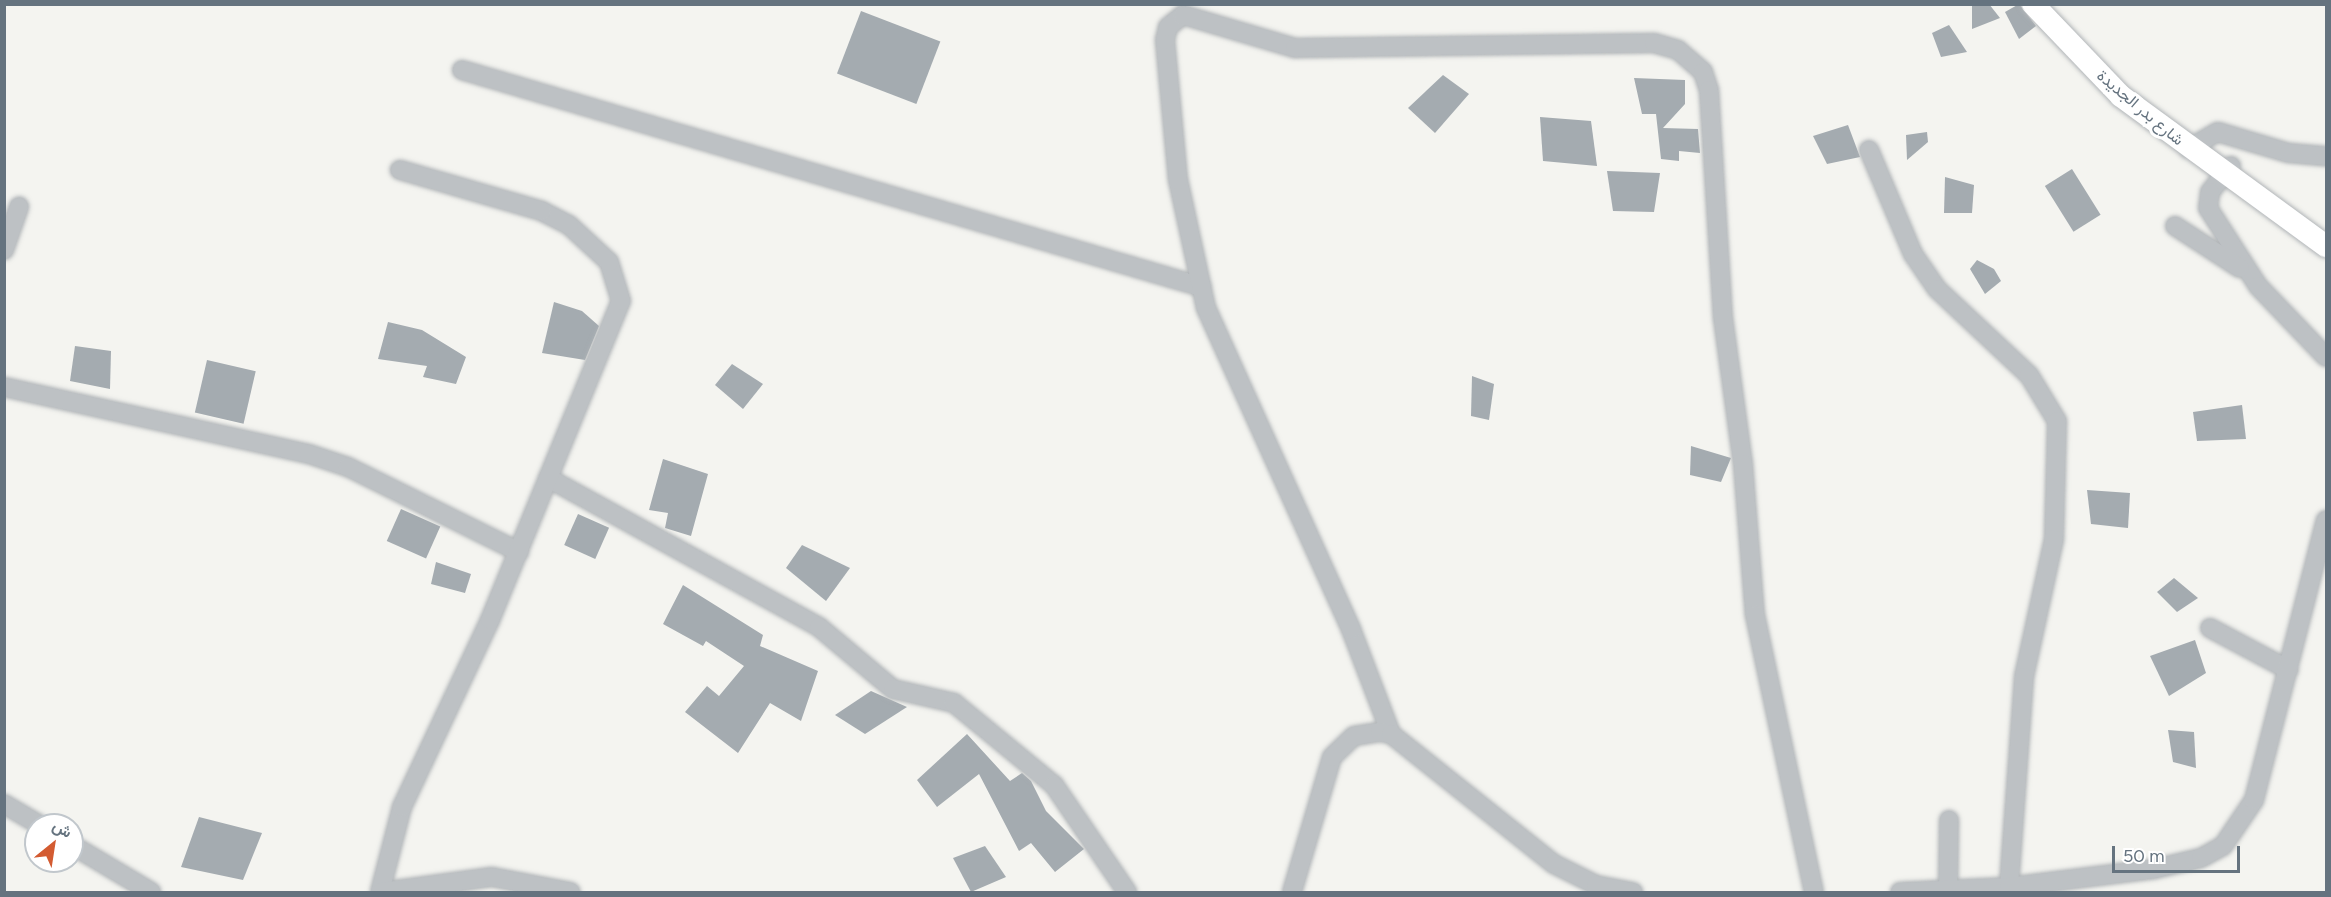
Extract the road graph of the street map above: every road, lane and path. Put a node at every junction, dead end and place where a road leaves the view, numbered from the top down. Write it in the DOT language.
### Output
graph roads {
  1 [pos="2033,4"];
  2 [pos="2048,4"];
  3 [pos="462,70"];
  4 [pos="2192,145"];
  5 [pos="1869,150"];
  6 [pos="2326,156"];
  7 [pos="400,170"];
  8 [pos="2227,170"];
  9 [pos="19,207"];
  10 [pos="2175,226"];
  11 [pos="2326,246"];
  12 [pos="4,250"];
  13 [pos="2258,286"];
  14 [pos="1202,287"];
  15 [pos="2326,357"];
  16 [pos="4,387"];
  17 [pos="548,478"];
  18 [pos="2326,520"];
  19 [pos="519,552"];
  20 [pos="2210,628"];
  21 [pos="2289,670"];
  22 [pos="1390,734"];
  23 [pos="4,804"];
  24 [pos="24,816"];
  25 [pos="1948,820"];
  26 [pos="84,852"];
  27 [pos="2009,887"];
  28 [pos="1613,891"];
  29 [pos="1957,891"];
  30 [pos="151,892"];
  31 [pos="381,892"];
  32 [pos="560,892"];
  33 [pos="1127,892"];
  34 [pos="1292,892"];
  35 [pos="1632,892"];
  36 [pos="1814,892"];
  37 [pos="1900,892"];
  1 -- 4 [label="main road, شارع بدر الجديدة"];
  2 -- 4 [label="main road, شارع بدر الجديدة"];
  3 -- 14 [label="street"];
  4 -- 6 [label="street"];
  4 -- 8 [label="main road, شارع بدر الجديدة"];
  5 -- 27 [label="street"];
  7 -- 17 [label="street"];
  8 -- 11 [label="main road, شارع بدر الجديدة"];
  8 -- 13 [label="street"];
  9 -- 12 [label="street"];
  10 -- 13 [label="street"];
  13 -- 15 [label="street"];
  14 -- 22 [label="street"];
  14 -- 36 [label="street"];
  16 -- 19 [label="street"];
  17 -- 19 [label="street"];
  17 -- 33 [label="street"];
  18 -- 21 [label="street"];
  19 -- 31 [label="street"];
  20 -- 21 [label="street"];
  21 -- 27 [label="street"];
  22 -- 28 [label="street"];
  22 -- 34 [label="street"];
  23 -- 24 [label="street"];
  25 -- 29 [label="street"];
  26 -- 30 [label="street"];
  27 -- 29 [label="street"];
  28 -- 35 [label="street"];
  29 -- 37 [label="street"];
  31 -- 32 [label="street"];
}
